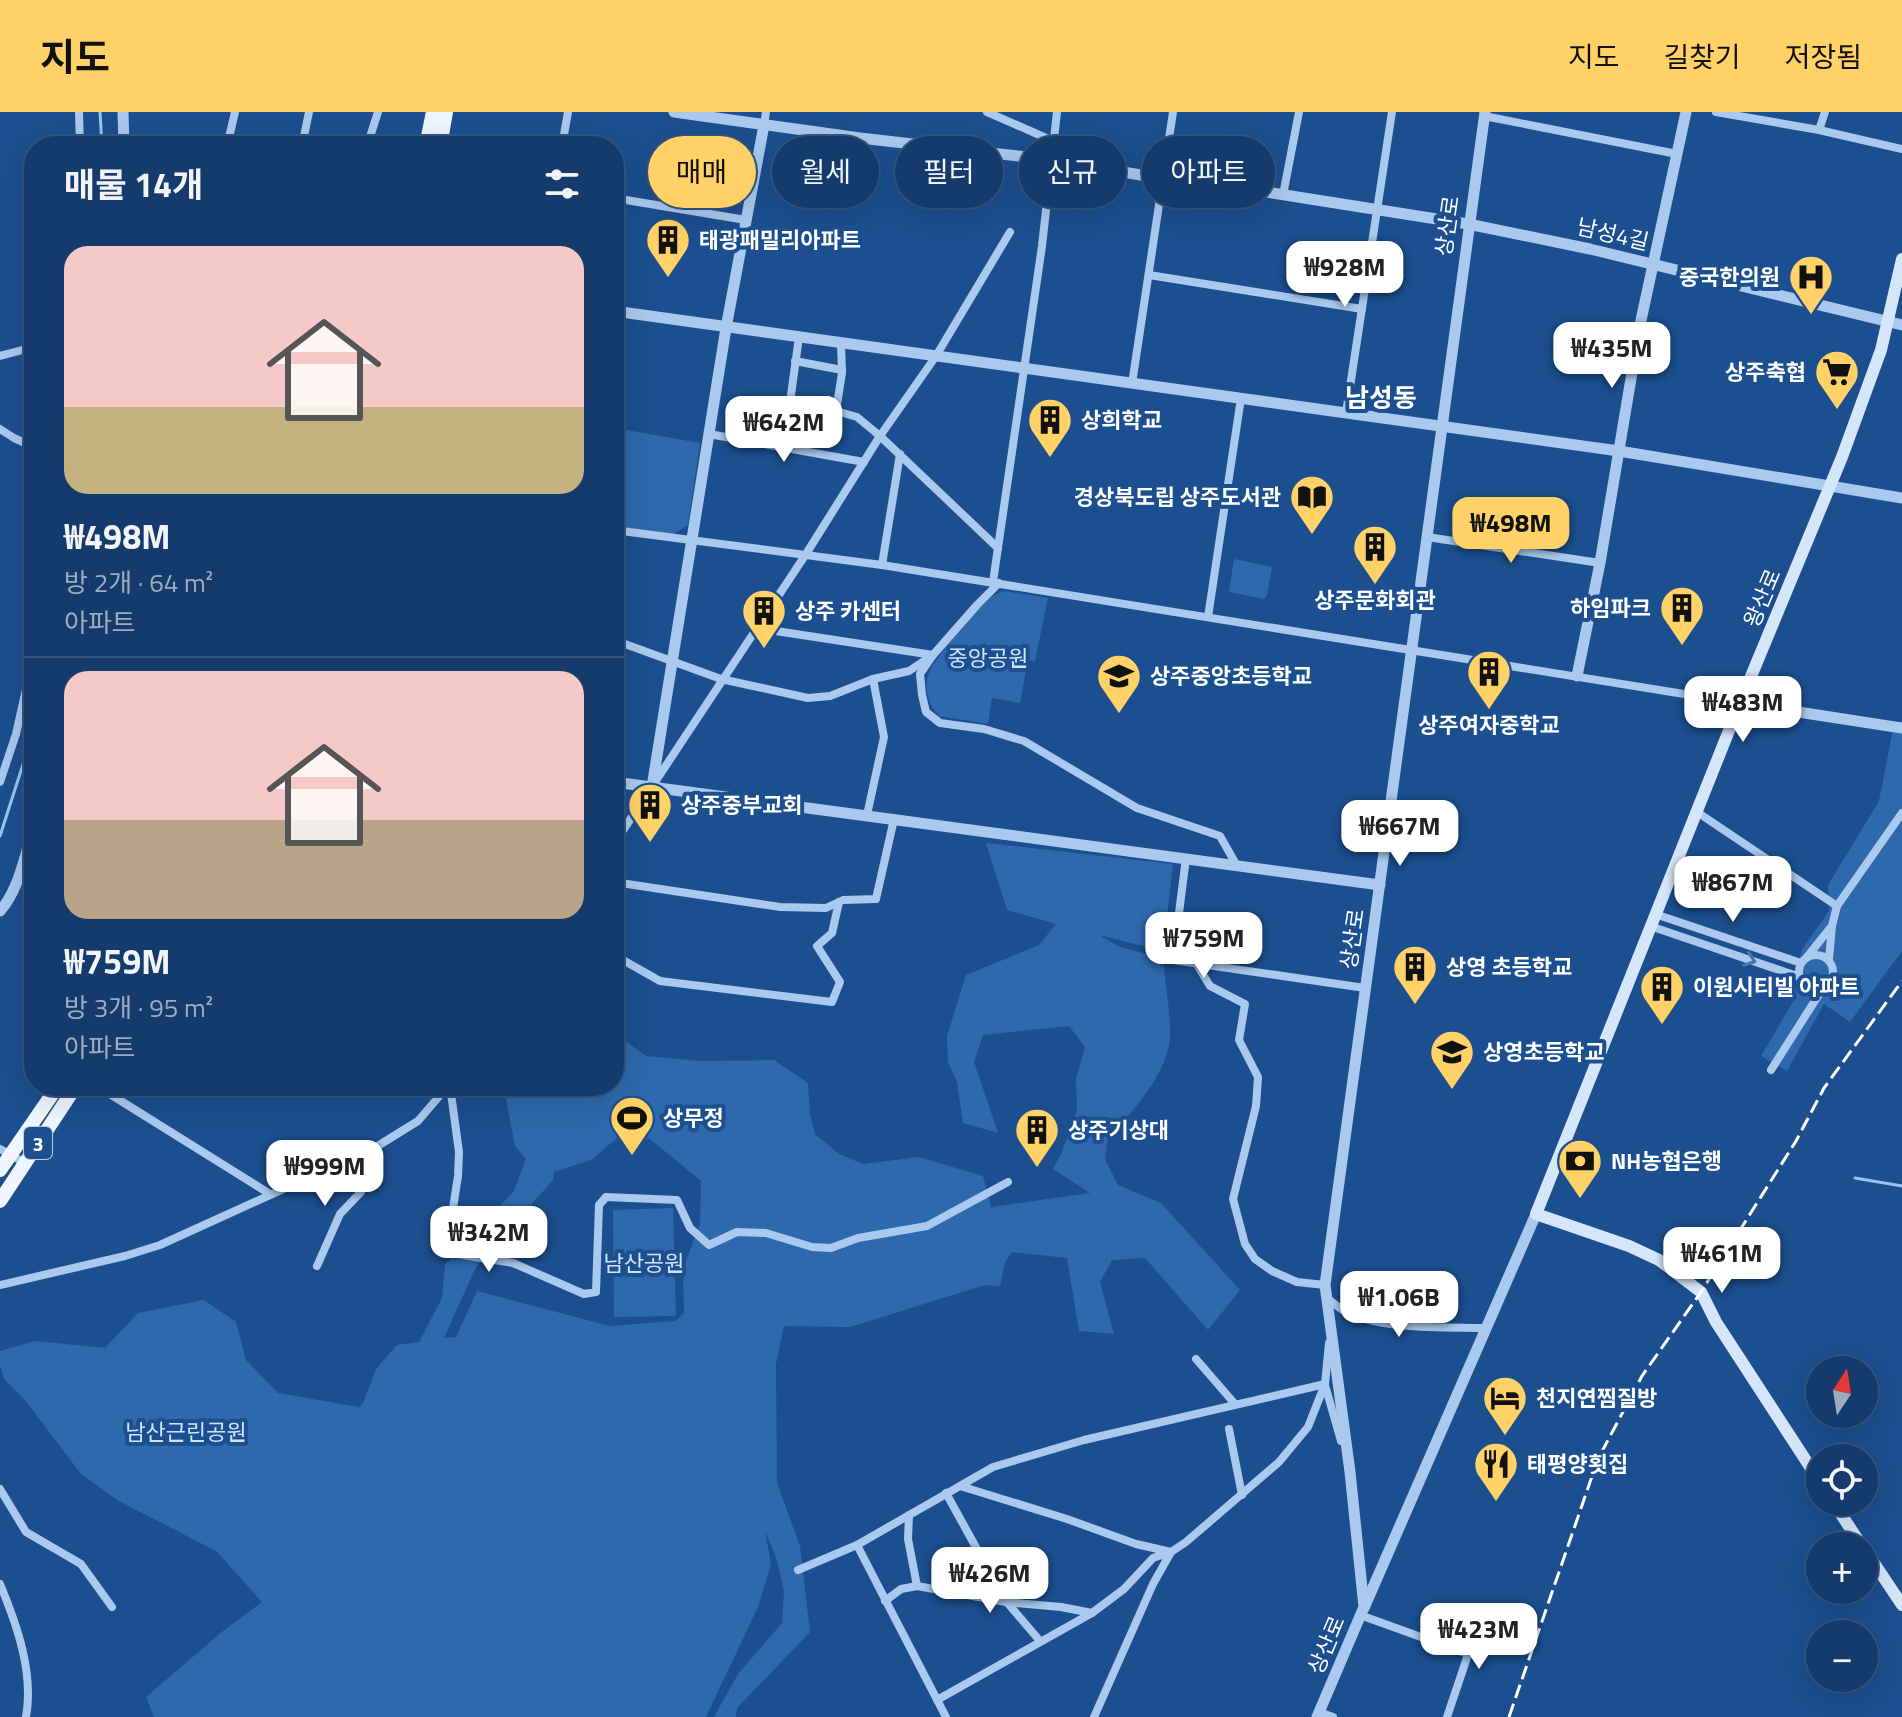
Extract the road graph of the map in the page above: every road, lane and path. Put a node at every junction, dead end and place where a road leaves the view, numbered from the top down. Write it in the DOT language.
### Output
graph roads {
  1 [pos="79,112"];
  2 [pos="123,112"];
  3 [pos="309,112"];
  4 [pos="378,112"];
  5 [pos="433,112"];
  6 [pos="446,112"];
  7 [pos="568,112"];
  8 [pos="674,112"];
  9 [pos="766,112"];
  10 [pos="987,112"];
  11 [pos="1057,112"];
  12 [pos="1173,112"];
  13 [pos="1299,112"];
  14 [pos="1392,112"];
  15 [pos="1686,112"];
  16 [pos="1716,112"];
  17 [pos="1825,112"];
  18 [pos="236,114"];
  19 [pos="1484,114"];
  20 [pos="764,125"];
  21 [pos="1819,130"];
  22 [pos="80,136"];
  23 [pos="124,136"];
  24 [pos="230,136"];
  25 [pos="304,136"];
  26 [pos="370,136"];
  27 [pos="428,136"];
  28 [pos="442,136"];
  29 [pos="564,136"];
  30 [pos="1042,136"];
  31 [pos="1054,136"];
  32 [pos="1170,136"];
  33 [pos="1902,149"];
  34 [pos="1677,154"];
  35 [pos="1019,156"];
  36 [pos="1275,194"];
  37 [pos="1283,195"];
  38 [pos="624,200"];
  39 [pos="1047,208"];
  40 [pos="1159,208"];
  41 [pos="1377,210"];
  42 [pos="746,220"];
  43 [pos="1468,224"];
  44 [pos="1010,232"];
  45 [pos="1902,259"];
  46 [pos="1652,264"];
  47 [pos="1149,275"];
  48 [pos="1362,309"];
  49 [pos="624,313"];
  50 [pos="1888,322"];
  51 [pos="1902,325"];
  52 [pos="726,328"];
  53 [pos="799,337"];
  54 [pos="841,344"];
  55 [pos="24,350"];
  56 [pos="0,356"];
  57 [pos="936,356"];
  58 [pos="795,361"];
  59 [pos="842,370"];
  60 [pos="1025,370"];
  61 [pos="1132,384"];
  62 [pos="1241,398"];
  63 [pos="790,402"];
  64 [pos="1346,413"];
  65 [pos="1443,426"];
  66 [pos="0,429"];
  67 [pos="709,434"];
  68 [pos="880,436"];
  69 [pos="24,442"];
  70 [pos="1619,451"];
  71 [pos="900,454"];
  72 [pos="864,462"];
  73 [pos="1830,485"];
  74 [pos="1902,498"];
  75 [pos="624,531"];
  76 [pos="1427,537"];
  77 [pos="692,541"];
  78 [pos="998,548"];
  79 [pos="806,554"];
  80 [pos="1600,563"];
  81 [pos="882,565"];
  82 [pos="996,583"];
  83 [pos="1208,617"];
  84 [pos="756,628"];
  85 [pos="624,644"];
  86 [pos="1411,651"];
  87 [pos="933,655"];
  88 [pos="673,663"];
  89 [pos="1577,676"];
  90 [pos="721,679"];
  91 [pos="873,679"];
  92 [pos="24,698"];
  93 [pos="1740,703"];
  94 [pos="1902,728"];
  95 [pos="0,782"];
  96 [pos="624,783"];
  97 [pos="652,787"];
  98 [pos="1697,812"];
  99 [pos="1902,813"];
  100 [pos="867,815"];
  101 [pos="894,819"];
  102 [pos="624,829"];
  103 [pos="1186,858"];
  104 [pos="24,859"];
  105 [pos="1237,866"];
  106 [pos="624,884"];
  107 [pos="1380,885"];
  108 [pos="839,902"];
  109 [pos="1837,906"];
  110 [pos="0,911"];
  111 [pos="1652,920"];
  112 [pos="1832,926"];
  113 [pos="1829,959"];
  114 [pos="624,961"];
  115 [pos="1804,961"];
  116 [pos="1196,963"];
  117 [pos="1800,977"];
  118 [pos="1810,987"];
  119 [pos="1365,988"];
  120 [pos="1823,988"];
  121 [pos="1812,1006"];
  122 [pos="1771,1070"];
  123 [pos="50,1096"];
  124 [pos="69,1096"];
  125 [pos="113,1096"];
  126 [pos="440,1096"];
  127 [pos="451,1096"];
  128 [pos="4,1152"];
  129 [pos="359,1154"];
  130 [pos="25,1163"];
  131 [pos="0,1170"];
  132 [pos="1008,1182"];
  133 [pos="270,1194"];
  134 [pos="0,1201"];
  135 [pos="1536,1214"];
  136 [pos="317,1266"];
  137 [pos="0,1285"];
  138 [pos="1325,1285"];
  139 [pos="1328,1299"];
  140 [pos="1485,1328"];
  141 [pos="1330,1330"];
  142 [pos="1196,1359"];
  143 [pos="1325,1384"];
  144 [pos="1235,1404"];
  145 [pos="1229,1429"];
  146 [pos="1806,1460"];
  147 [pos="1350,1472"];
  148 [pos="960,1486"];
  149 [pos="0,1489"];
  150 [pos="946,1493"];
  151 [pos="1242,1495"];
  152 [pos="909,1515"];
  153 [pos="857,1545"];
  154 [pos="1171,1552"];
  155 [pos="1878,1569"];
  156 [pos="798,1570"];
  157 [pos="0,1584"];
  158 [pos="917,1586"];
  159 [pos="885,1601"];
  160 [pos="1006,1602"];
  161 [pos="1902,1605"];
  162 [pos="112,1607"];
  163 [pos="1092,1613"];
  164 [pos="1360,1615"];
  165 [pos="1481,1616"];
  166 [pos="1040,1641"];
  167 [pos="1468,1654"];
  168 [pos="937,1700"];
  169 [pos="1318,1714"];
  170 [pos="26,1717"];
  171 [pos="946,1717"];
  172 [pos="1094,1717"];
  173 [pos="1333,1717"];
  174 [pos="1447,1717"];
  1 -- 22 [label="street"];
  2 -- 23 [label="street"];
  3 -- 25 [label="street"];
  4 -- 26 [label="street"];
  5 -- 27 [label="main road"];
  6 -- 28 [label="main road"];
  7 -- 29 [label="street"];
  8 -- 20 [label="street, 남성4길"];
  9 -- 20 [label="street"];
  10 -- 30 [label="street"];
  11 -- 31 [label="street"];
  12 -- 32 [label="street"];
  13 -- 37 [label="street"];
  14 -- 41 [label="street"];
  15 -- 34 [label="street"];
  16 -- 21 [label="street"];
  17 -- 21 [label="street"];
  18 -- 24 [label="street"];
  19 -- 34 [label="street"];
  19 -- 43 [label="street, 상산로"];
  20 -- 35 [label="street, 남성4길"];
  20 -- 42 [label="street"];
  21 -- 33 [label="street"];
  34 -- 46 [label="street"];
  36 -- 37 [label="street, 남성4길"];
  37 -- 41 [label="street, 남성4길"];
  38 -- 42 [label="street"];
  39 -- 60 [label="street"];
  40 -- 47 [label="street"];
  41 -- 43 [label="street, 남성4길"];
  41 -- 48 [label="street"];
  42 -- 52 [label="street"];
  43 -- 46 [label="street, 남성4길"];
  43 -- 65 [label="street, 상산로"];
  44 -- 57 [label="street"];
  45 -- 50 [label="main road, 왕산로"];
  46 -- 50 [label="street, 남성4길"];
  46 -- 70 [label="street"];
  47 -- 48 [label="street"];
  47 -- 61 [label="street"];
  48 -- 64 [label="street"];
  49 -- 52 [label="street"];
  50 -- 51 [label="street, 남성4길"];
  50 -- 73 [label="main road, 왕산로"];
  52 -- 53 [label="street"];
  52 -- 67 [label="street"];
  53 -- 54 [label="street"];
  53 -- 58 [label="street"];
  54 -- 57 [label="street"];
  54 -- 59 [label="street"];
  55 -- 56 [label="street"];
  57 -- 60 [label="street"];
  57 -- 68 [label="street"];
  58 -- 59 [label="street"];
  58 -- 63 [label="street"];
  59 -- 68 [label="street"];
  60 -- 61 [label="street"];
  60 -- 78 [label="street"];
  61 -- 62 [label="street"];
  62 -- 64 [label="street"];
  62 -- 83 [label="street"];
  64 -- 65 [label="street"];
  65 -- 70 [label="street"];
  65 -- 76 [label="street, 상산로"];
  66 -- 69 [label="street"];
  67 -- 72 [label="street"];
  67 -- 77 [label="street"];
  68 -- 71 [label="street"];
  68 -- 72 [label="street"];
  70 -- 73 [label="street"];
  70 -- 80 [label="street"];
  71 -- 78 [label="street"];
  71 -- 81 [label="street"];
  72 -- 79 [label="street"];
  73 -- 74 [label="street"];
  73 -- 93 [label="main road, 왕산로"];
  75 -- 77 [label="street"];
  76 -- 80 [label="street"];
  76 -- 86 [label="street, 상산로"];
  77 -- 79 [label="street"];
  77 -- 88 [label="street"];
  78 -- 82 [label="street"];
  79 -- 81 [label="street"];
  79 -- 84 [label="street"];
  80 -- 89 [label="street"];
  81 -- 82 [label="street"];
  82 -- 83 [label="street"];
  82 -- 87 [label="street"];
  83 -- 86 [label="street"];
  84 -- 87 [label="street"];
  84 -- 90 [label="street"];
  85 -- 88 [label="street"];
  86 -- 89 [label="street"];
  86 -- 107 [label="street, 상산로"];
  87 -- 91 [label="street"];
  87 -- 105 [label="street"];
  88 -- 90 [label="street"];
  88 -- 97 [label="street"];
  89 -- 93 [label="street"];
  90 -- 91 [label="street"];
  90 -- 97 [label="street"];
  91 -- 100 [label="street"];
  92 -- 95 [label="street"];
  93 -- 94 [label="street"];
  93 -- 98 [label="main road, 왕산로"];
  96 -- 97 [label="street"];
  97 -- 100 [label="street"];
  97 -- 102 [label="street"];
  98 -- 109 [label="street"];
  98 -- 111 [label="main road, 왕산로"];
  99 -- 109 [label="street"];
  100 -- 101 [label="street"];
  101 -- 103 [label="street"];
  101 -- 108 [label="street"];
  103 -- 105 [label="street"];
  103 -- 116 [label="street"];
  104 -- 110 [label="street"];
  105 -- 107 [label="street"];
  106 -- 108 [label="street"];
  107 -- 119 [label="street, 상산로"];
  108 -- 114 [label="street"];
  109 -- 112 [label="street"];
  111 -- 115 [label="street"];
  111 -- 117 [label="street, one-way"];
  111 -- 135 [label="main road, 왕산로"];
  112 -- 113 [label="street"];
  112 -- 115 [label="street"];
  113 -- 115 [label="street"];
  113 -- 120 [label="street"];
  115 -- 117 [label="street"];
  116 -- 119 [label="street"];
  116 -- 138 [label="street"];
  117 -- 118 [label="street"];
  118 -- 120 [label="street"];
  118 -- 121 [label="street"];
  119 -- 138 [label="street, 상산로"];
  120 -- 121 [label="street"];
  121 -- 122 [label="street"];
  123 -- 128 [label="main road, 3"];
  124 -- 130 [label="main road, 3"];
  125 -- 133 [label="street"];
  126 -- 129 [label="street"];
  127 -- 132 [label="street"];
  128 -- 130 [label="street"];
  128 -- 131 [label="main road, 3"];
  129 -- 133 [label="street"];
  129 -- 136 [label="street"];
  130 -- 134 [label="main road, 3"];
  133 -- 137 [label="street"];
  135 -- 140 [label="street"];
  135 -- 146 [label="main road"];
  138 -- 139 [label="street, 상산로"];
  139 -- 140 [label="street"];
  139 -- 141 [label="street, 상산로"];
  140 -- 164 [label="street"];
  141 -- 143 [label="street"];
  141 -- 147 [label="street, 상산로"];
  142 -- 144 [label="street"];
  143 -- 144 [label="street"];
  143 -- 147 [label="street"];
  143 -- 151 [label="street"];
  144 -- 148 [label="street"];
  145 -- 151 [label="street"];
  147 -- 164 [label="street, 상산로"];
  148 -- 150 [label="street"];
  148 -- 154 [label="street"];
  149 -- 162 [label="street"];
  150 -- 152 [label="street"];
  150 -- 160 [label="street"];
  151 -- 154 [label="street"];
  152 -- 153 [label="street"];
  152 -- 158 [label="street"];
  153 -- 156 [label="street"];
  153 -- 159 [label="street"];
  154 -- 163 [label="street"];
  154 -- 172 [label="street"];
  155 -- 161 [label="main road"];
  157 -- 170 [label="street"];
  158 -- 159 [label="street"];
  158 -- 160 [label="street"];
  159 -- 168 [label="street"];
  160 -- 163 [label="street"];
  160 -- 166 [label="street"];
  163 -- 166 [label="street"];
  164 -- 167 [label="street"];
  164 -- 169 [label="street, 상산로"];
  165 -- 167 [label="street"];
  166 -- 168 [label="street"];
  167 -- 174 [label="street"];
  168 -- 171 [label="street"];
  169 -- 173 [label="street"];
}
